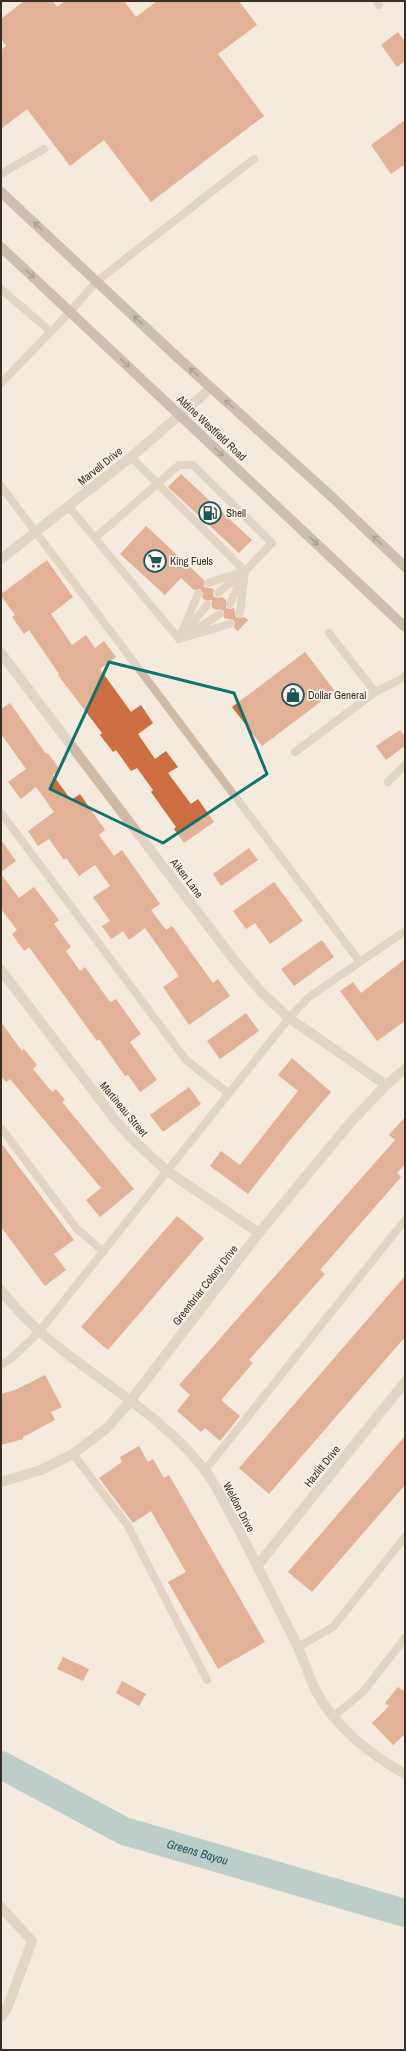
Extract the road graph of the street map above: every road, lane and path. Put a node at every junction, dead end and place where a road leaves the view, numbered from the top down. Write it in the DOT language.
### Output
graph roads {
  1 [pos="44,149"];
  2 [pos="254,159"];
  3 [pos="1,174"];
  4 [pos="1,192"];
  5 [pos="1,248"];
  6 [pos="97,281"];
  7 [pos="2,290"];
  8 [pos="70,312"];
  9 [pos="51,332"];
  10 [pos="1,383"];
  11 [pos="211,388"];
  12 [pos="180,414"];
  13 [pos="131,457"];
  14 [pos="158,484"];
  15 [pos="1,486"];
  16 [pos="69,507"];
  17 [pos="36,532"];
  18 [pos="95,538"];
  19 [pos="1,558"];
  20 [pos="405,567"];
  21 [pos="245,571"];
  22 [pos="208,583"];
  23 [pos="218,593"];
  24 [pos="198,594"];
  25 [pos="208,604"];
  26 [pos="230,604"];
  27 [pos="240,613"];
  28 [pos="220,614"];
  29 [pos="230,624"];
  30 [pos="405,627"];
  31 [pos="329,632"];
  32 [pos="179,639"];
  33 [pos="1,653"];
  34 [pos="405,675"];
  35 [pos="375,692"];
  36 [pos="295,752"];
  37 [pos="405,765"];
  38 [pos="388,782"];
  39 [pos="1,813"];
  40 [pos="405,931"];
  41 [pos="360,962"];
  42 [pos="1,970"];
  43 [pos="289,1018"];
  44 [pos="405,1069"];
  45 [pos="386,1085"];
  46 [pos="228,1093"];
  47 [pos="1,1128"];
  48 [pos="167,1171"];
  49 [pos="405,1220"];
  50 [pos="259,1233"];
  51 [pos="104,1252"];
  52 [pos="1,1290"];
  53 [pos="40,1332"];
  54 [pos="1,1365"];
  55 [pos="405,1382"];
  56 [pos="131,1400"];
  57 [pos="73,1454"];
  58 [pos="205,1470"];
  59 [pos="1,1482"];
  60 [pos="405,1536"];
  61 [pos="257,1566"];
  62 [pos="405,1638"];
  63 [pos="298,1647"];
  64 [pos="207,1680"];
  65 [pos="334,1716"];
  66 [pos="405,1774"];
  67 [pos="1,1907"];
  68 [pos="1,2017"];
  1 -- 3 [label="lane"];
  2 -- 6 [label="lane"];
  6 -- 4 [label="main road, one-way"];
  5 -- 8 [label="main road, Aldine Westfield Road, one-way"];
  6 -- 8 [label="lane"];
  11 -- 6 [label="main road, one-way"];
  7 -- 9 [label="lane"];
  8 -- 9 [label="lane"];
  8 -- 12 [label="main road, Aldine Westfield Road, one-way"];
  9 -- 10 [label="lane"];
  11 -- 12 [label="street, Marvell Drive"];
  20 -- 11 [label="main road, one-way"];
  12 -- 13 [label="street, Marvell Drive"];
  12 -- 30 [label="main road, Aldine Westfield Road, one-way"];
  13 -- 14 [label="lane"];
  13 -- 16 [label="street, Marvell Drive"];
  14 -- 18 [label="lane"];
  14 -- 21 [label="lane"];
  14 -- 21 [label="lane"];
  15 -- 17 [label="lane"];
  16 -- 17 [label="street, Marvell Drive"];
  16 -- 18 [label="lane"];
  17 -- 19 [label="street, Marvell Drive"];
  17 -- 41 [label="lane"];
  18 -- 32 [label="lane"];
  21 -- 22 [label="lane"];
  21 -- 23 [label="lane"];
  21 -- 26 [label="lane"];
  21 -- 27 [label="lane"];
  24 -- 32 [label="lane"];
  25 -- 32 [label="lane"];
  28 -- 32 [label="lane"];
  29 -- 32 [label="lane"];
  31 -- 35 [label="lane"];
  33 -- 43 [label="street, Aiken Lane"];
  34 -- 35 [label="lane"];
  35 -- 36 [label="lane"];
  37 -- 38 [label="lane"];
  39 -- 46 [label="lane"];
  40 -- 41 [label="lane"];
  41 -- 43 [label="lane"];
  42 -- 48 [label="street, Martineau Street"];
  43 -- 45 [label="street, Aiken Lane"];
  43 -- 46 [label="lane"];
  44 -- 45 [label="street, Greenbriar Colony Drive"];
  45 -- 50 [label="street, Greenbriar Colony Drive"];
  46 -- 48 [label="lane"];
  47 -- 51 [label="lane"];
  48 -- 50 [label="street, Martineau Street"];
  48 -- 51 [label="lane"];
  49 -- 58 [label="lane"];
  50 -- 56 [label="street, Greenbriar Colony Drive"];
  51 -- 53 [label="lane"];
  52 -- 53 [label="street, Weldon Drive"];
  53 -- 54 [label="lane"];
  53 -- 56 [label="street, Weldon Drive"];
  55 -- 61 [label="street, Hazlitt Drive"];
  56 -- 57 [label="street, Greenbriar Colony Drive"];
  56 -- 58 [label="street, Weldon Drive"];
  57 -- 59 [label="street, Greenbriar Colony Drive"];
  57 -- 64 [label="lane"];
  58 -- 61 [label="street, Weldon Drive"];
  60 -- 63 [label="lane"];
  61 -- 63 [label="street, Weldon Drive"];
  62 -- 65 [label="lane"];
  63 -- 65 [label="street, Weldon Drive"];
  65 -- 66 [label="street, Weldon Drive"];
  67 -- 68 [label="street"];
}
